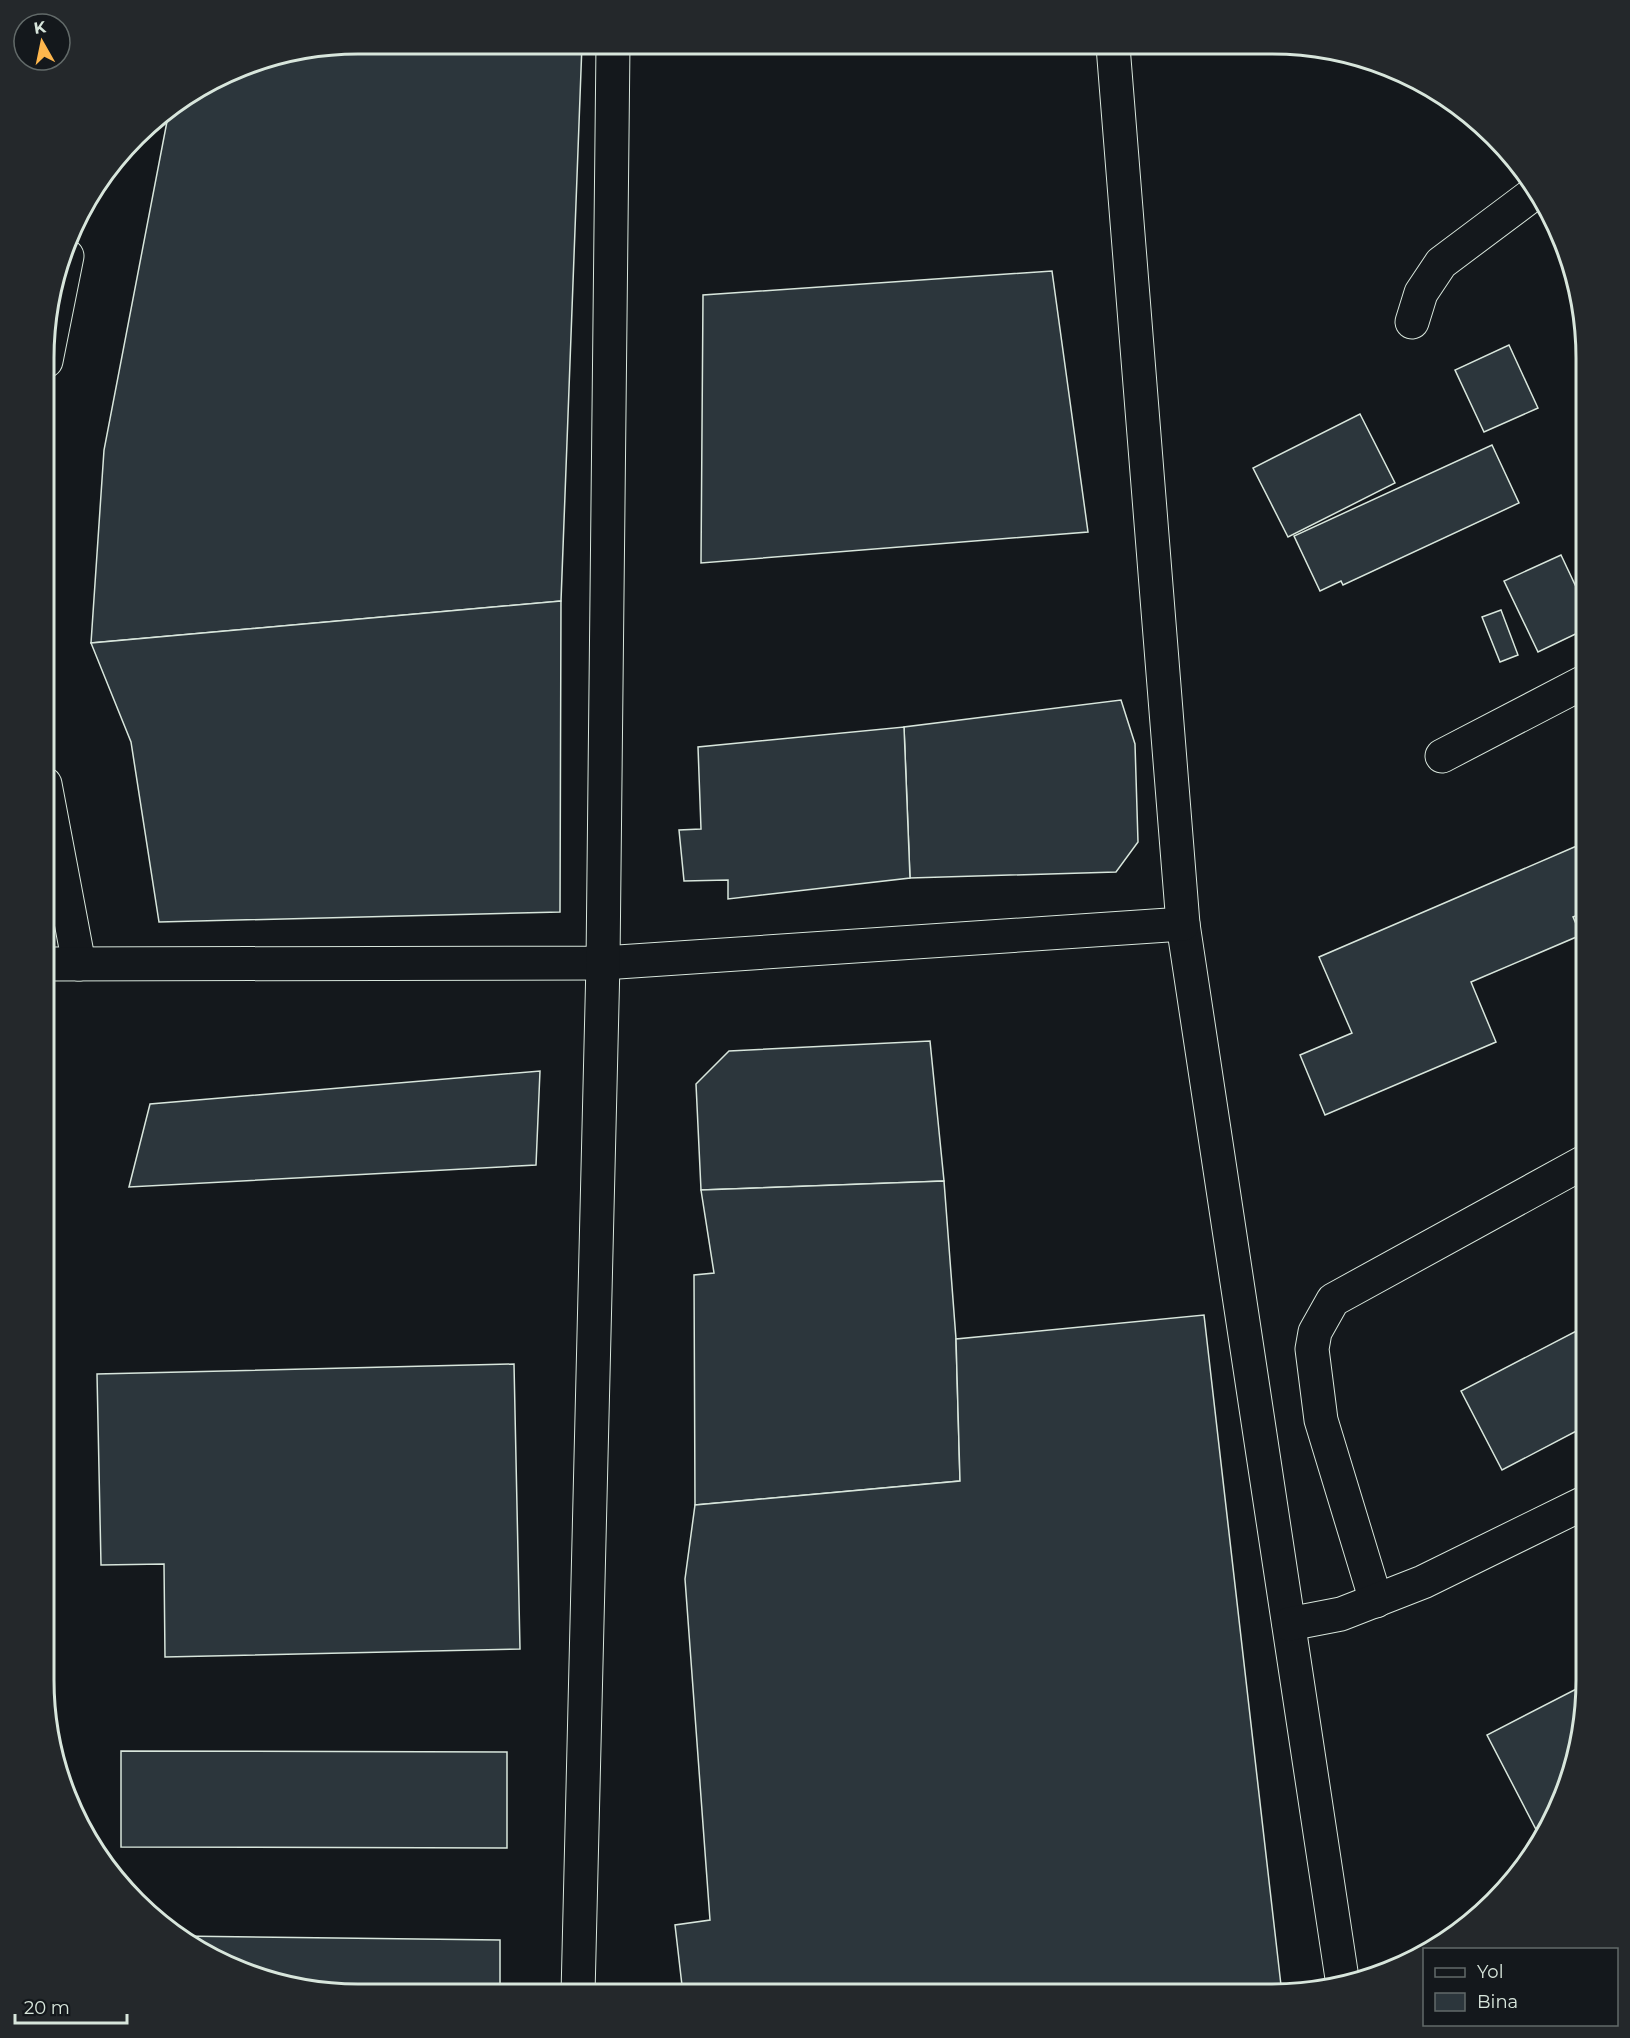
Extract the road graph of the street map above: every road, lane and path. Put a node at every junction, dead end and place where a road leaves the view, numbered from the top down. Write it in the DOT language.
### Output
graph roads {
  1 [pos="614,54"];
  2 [pos="1114,54"];
  3 [pos="1530,198"];
  4 [pos="1412,322"];
  5 [pos="1576,686"];
  6 [pos="1442,756"];
  7 [pos="54,832"];
  8 [pos="1183,924"];
  9 [pos="603,963"];
  10 [pos="54,964"];
  11 [pos="79,964"];
  12 [pos="1576,1166"];
  13 [pos="1576,1507"];
  14 [pos="1376,1601"];
  15 [pos="1288,1624"];
  16 [pos="1342,1976"];
  17 [pos="578,1984"];
  1 -- 9 [label="street"];
  2 -- 8 [label="street"];
  3 -- 4 [label="street"];
  5 -- 6 [label="street"];
  7 -- 11 [label="street"];
  8 -- 9 [label="street"];
  8 -- 15 [label="street"];
  9 -- 11 [label="street"];
  9 -- 17 [label="street"];
  10 -- 11 [label="street"];
  12 -- 14 [label="street"];
  13 -- 14 [label="street"];
  14 -- 15 [label="street"];
  15 -- 16 [label="street"];
}
